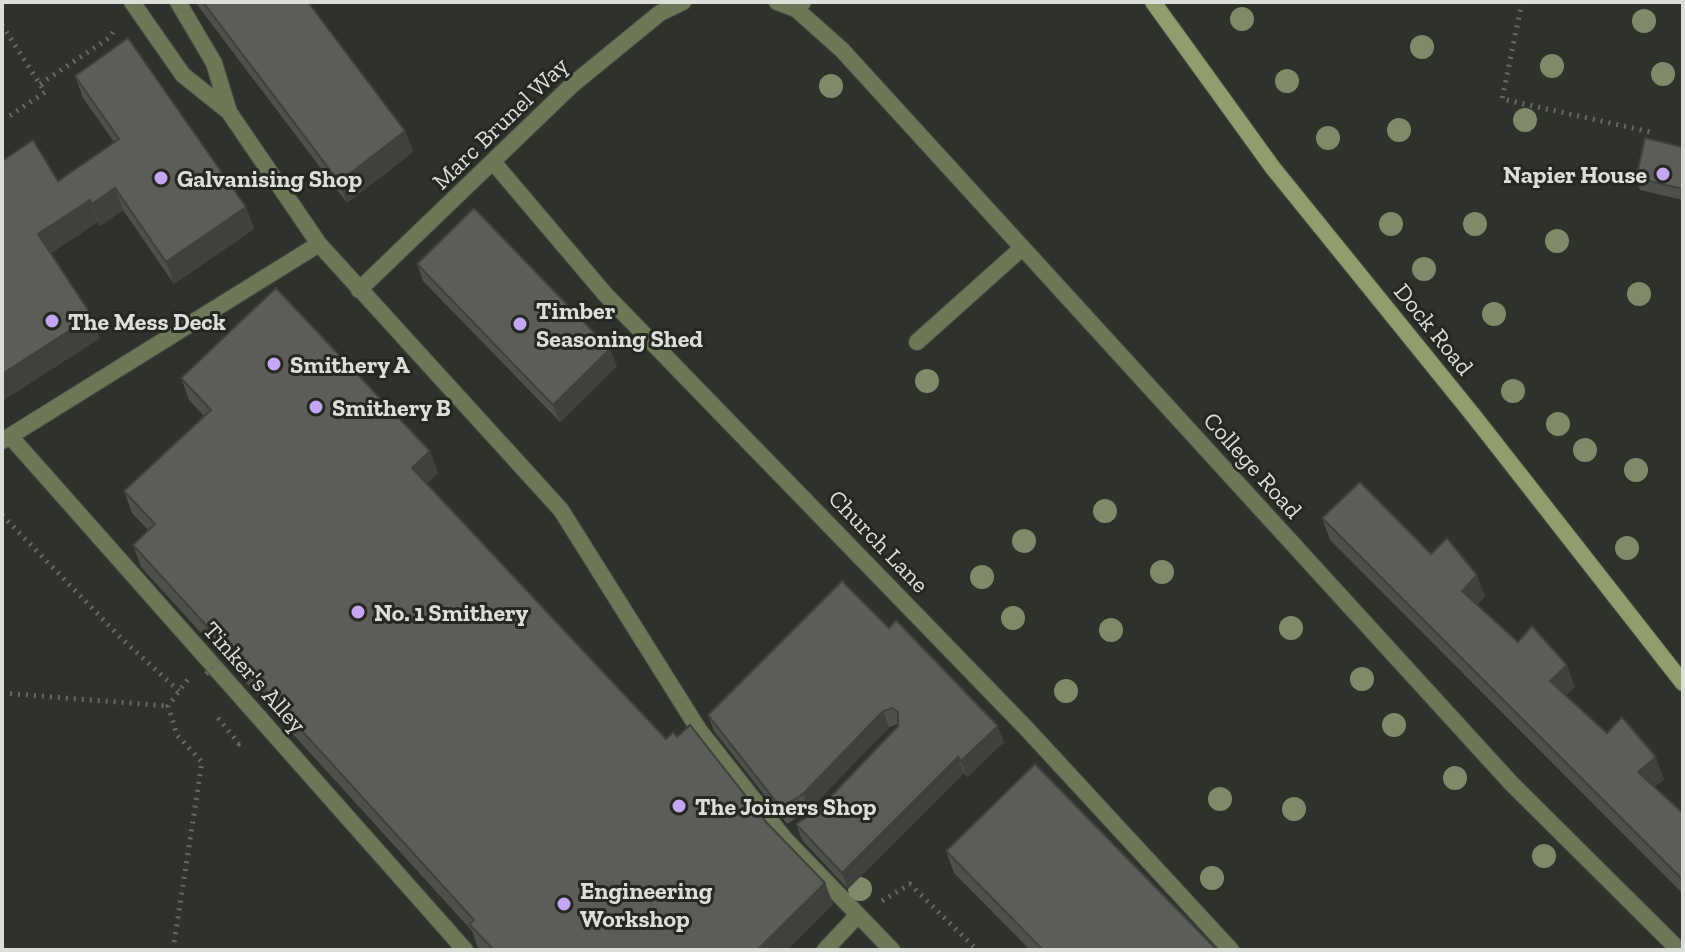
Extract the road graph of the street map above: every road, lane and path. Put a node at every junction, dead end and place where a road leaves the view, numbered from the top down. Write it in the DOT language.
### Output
graph roads {
  1 [pos="178,2"];
  2 [pos="683,2"];
  3 [pos="777,2"];
  4 [pos="1153,2"];
  5 [pos="1522,2"];
  6 [pos="133,4"];
  7 [pos="799,5"];
  8 [pos="655,7"];
  9 [pos="2,25"];
  10 [pos="40,84"];
  11 [pos="229,112"];
  12 [pos="5,119"];
  13 [pos="1655,133"];
  14 [pos="494,163"];
  15 [pos="319,244"];
  16 [pos="1022,248"];
  17 [pos="359,290"];
  18 [pos="917,342"];
  19 [pos="6,438"];
  20 [pos="2,515"];
  21 [pos="223,658"];
  22 [pos="206,674"];
  23 [pos="188,679"];
  24 [pos="1683,683"];
  25 [pos="179,691"];
  26 [pos="2,693"];
  27 [pos="168,706"];
  28 [pos="910,884"];
  29 [pos="857,916"];
  30 [pos="173,950"];
  31 [pos="465,950"];
  32 [pos="825,950"];
  33 [pos="892,950"];
  34 [pos="977,950"];
  35 [pos="1231,950"];
  36 [pos="1679,950"];
  1 -- 11 [label="lane"];
  2 -- 8 [label="lane, Marc Brunel Way"];
  3 -- 7 [label="lane"];
  4 -- 24 [label="street, Dock Road"];
  5 -- 13 [label="path"];
  6 -- 10 [label="path"];
  6 -- 11 [label="lane"];
  7 -- 16 [label="lane, College Road"];
  8 -- 14 [label="lane, Marc Brunel Way"];
  9 -- 10 [label="path"];
  10 -- 12 [label="path"];
  11 -- 15 [label="lane"];
  14 -- 17 [label="lane, Marc Brunel Way"];
  14 -- 35 [label="lane, Church Lane"];
  15 -- 17 [label="lane"];
  15 -- 19 [label="lane"];
  16 -- 18 [label="lane"];
  16 -- 36 [label="lane, College Road"];
  17 -- 29 [label="lane"];
  19 -- 31 [label="lane, Tinker's Alley"];
  20 -- 25 [label="path"];
  21 -- 22 [label="path, bridge"];
  23 -- 25 [label="path"];
  25 -- 27 [label="path"];
  26 -- 27 [label="path"];
  27 -- 30 [label="path"];
  28 -- 34 [label="path"];
  29 -- 32 [label="lane"];
  29 -- 33 [label="lane"];
}
